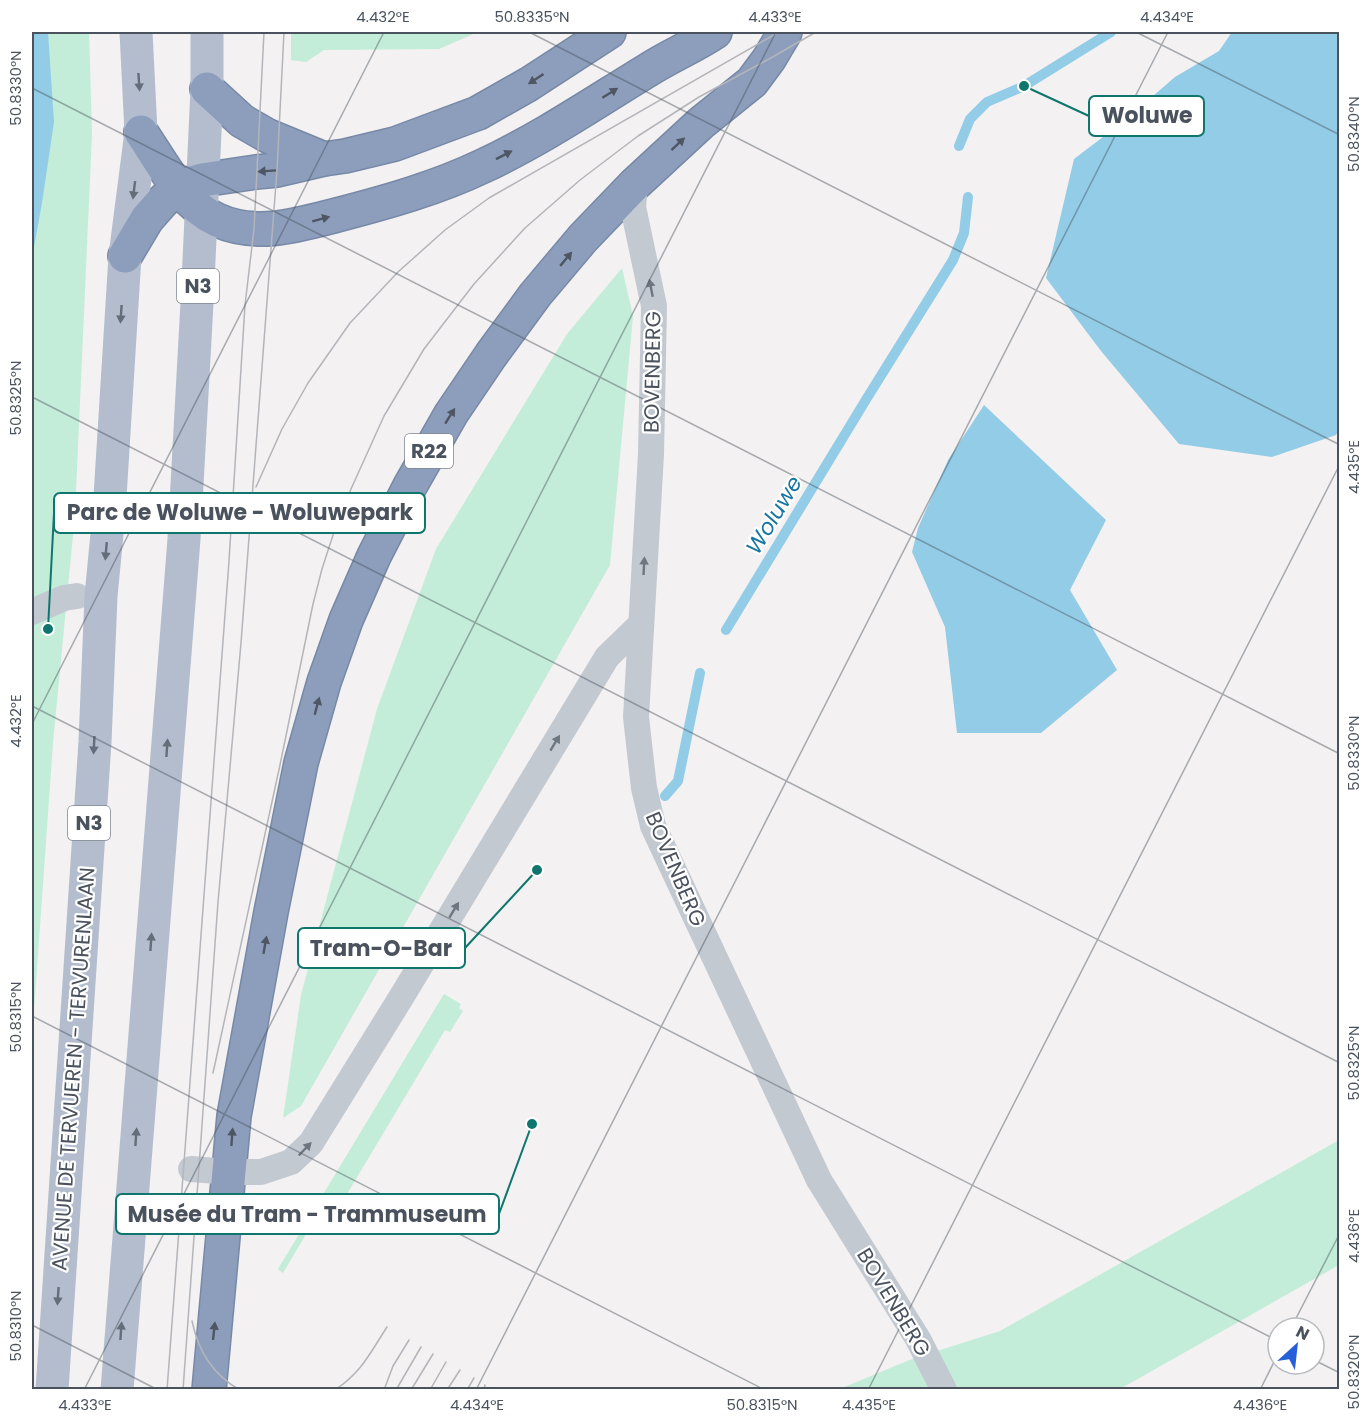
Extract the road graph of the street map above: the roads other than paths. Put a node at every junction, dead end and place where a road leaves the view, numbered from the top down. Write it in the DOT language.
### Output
graph roads {
  1 [pos="136,32"];
  2 [pos="207,32"];
  3 [pos="609,32"];
  4 [pos="715,32"];
  5 [pos="785,32"];
  6 [pos="207,89"];
  7 [pos="141,132"];
  8 [pos="324,159"];
  9 [pos="635,184"];
  10 [pos="194,193"];
  11 [pos="125,256"];
  12 [pos="77,596"];
  13 [pos="32,612"];
  14 [pos="640,625"];
  15 [pos="191,1169"];
  16 [pos="230,1172"];
  17 [pos="52,1389"];
  18 [pos="117,1389"];
  19 [pos="209,1389"];
  20 [pos="944,1389"];
  1 -- 7 [label="main road, AVENUE DE TERVUEREN - TERVURENLAAN / N3, one-way"];
  2 -- 6 [label="main road, N3"];
  3 -- 8 [label="highway, one-way"];
  10 -- 4 [label="highway, one-way"];
  9 -- 5 [label="highway, R22, one-way"];
  6 -- 8 [label="highway"];
  6 -- 10 [label="main road, N3"];
  7 -- 10 [label="highway"];
  7 -- 11 [label="main road, AVENUE DE TERVUEREN - TERVURENLAAN / N3, one-way"];
  8 -- 10 [label="highway, one-way"];
  14 -- 9 [label="street, BOVENBERG, one-way"];
  16 -- 9 [label="highway, R22, one-way"];
  10 -- 11 [label="highway"];
  18 -- 10 [label="main road, N3, one-way"];
  11 -- 17 [label="main road, AVENUE DE TERVUEREN - TERVURENLAAN / N3, one-way"];
  12 -- 13 [label="street"];
  16 -- 14 [label="street, one-way"];
  14 -- 20 [label="street, BOVENBERG"];
  15 -- 16 [label="street"];
  19 -- 16 [label="highway, one-way"];
}
